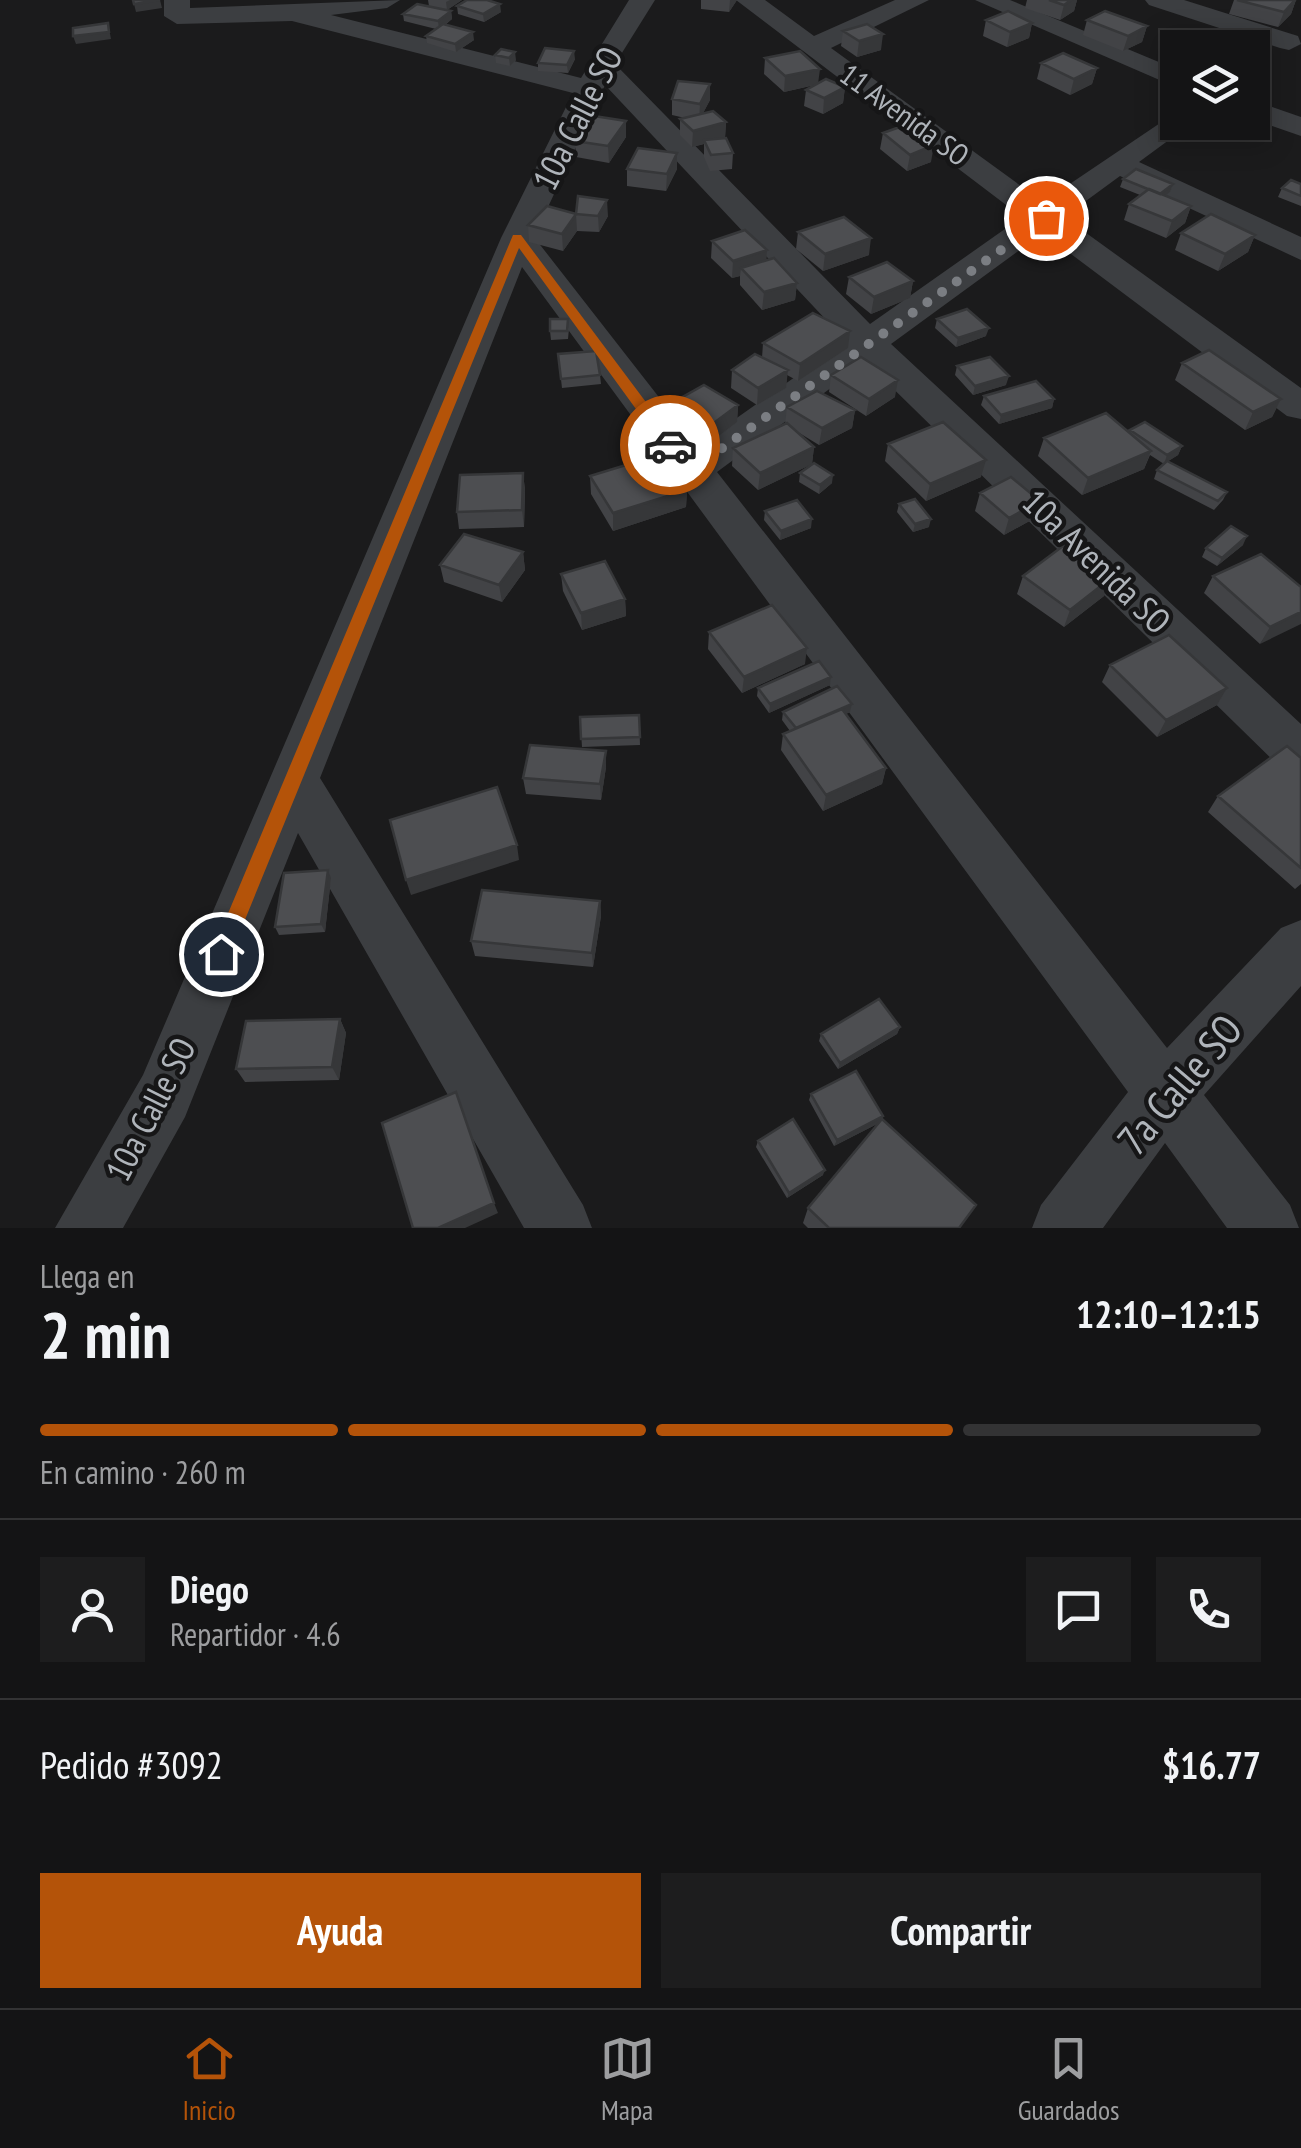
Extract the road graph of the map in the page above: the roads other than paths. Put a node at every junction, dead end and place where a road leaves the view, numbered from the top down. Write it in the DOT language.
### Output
graph roads {
  1 [pos="177,0"];
  2 [pos="387,0"];
  3 [pos="642,0"];
  4 [pos="749,0"];
  5 [pos="916,0"];
  6 [pos="988,0"];
  7 [pos="1158,0"];
  8 [pos="293,12"];
  9 [pos="1295,38"];
  10 [pos="813,46"];
  11 [pos="1270,54"];
  12 [pos="1160,72"];
  13 [pos="595,76"];
  14 [pos="1270,116"];
  15 [pos="1301,127"];
  16 [pos="1160,133"];
  17 [pos="1118,164"];
  18 [pos="1046,218"];
  19 [pos="517,238"];
  20 [pos="1301,250"];
  21 [pos="870,344"];
  22 [pos="1301,407"];
  23 [pos="690,471"];
  24 [pos="1301,755"];
  25 [pos="293,778"];
  26 [pos="1301,946"];
  27 [pos="1163,1095"];
  28 [pos="87,1228"];
  29 [pos="560,1228"];
  30 [pos="1064,1228"];
  31 [pos="1267,1228"];
  1 -- 8 [label="street"];
  2 -- 8 [label="street"];
  3 -- 13 [label="street, 10a Calle SO"];
  4 -- 10 [label="street, 11 Avenida SO"];
  5 -- 10 [label="street"];
  6 -- 12 [label="street"];
  7 -- 9 [label="street"];
  8 -- 13 [label="street"];
  9 -- 11 [label="street"];
  10 -- 18 [label="street, 11 Avenida SO"];
  13 -- 19 [label="street, 10a Calle SO"];
  13 -- 21 [label="street, 10a Avenida SO"];
  14 -- 15 [label="street"];
  16 -- 17 [label="street"];
  17 -- 18 [label="street"];
  17 -- 20 [label="street"];
  18 -- 21 [label="street"];
  18 -- 22 [label="street, 11 Avenida SO"];
  19 -- 23 [label="street"];
  19 -- 25 [label="street, 10a Calle SO"];
  21 -- 23 [label="street"];
  21 -- 24 [label="street, 10a Avenida SO"];
  23 -- 27 [label="street"];
  25 -- 28 [label="street, 10a Calle SO"];
  25 -- 29 [label="street"];
  26 -- 27 [label="street, 7a Calle SO"];
  27 -- 30 [label="street, 7a Calle SO"];
  27 -- 31 [label="street"];
}
